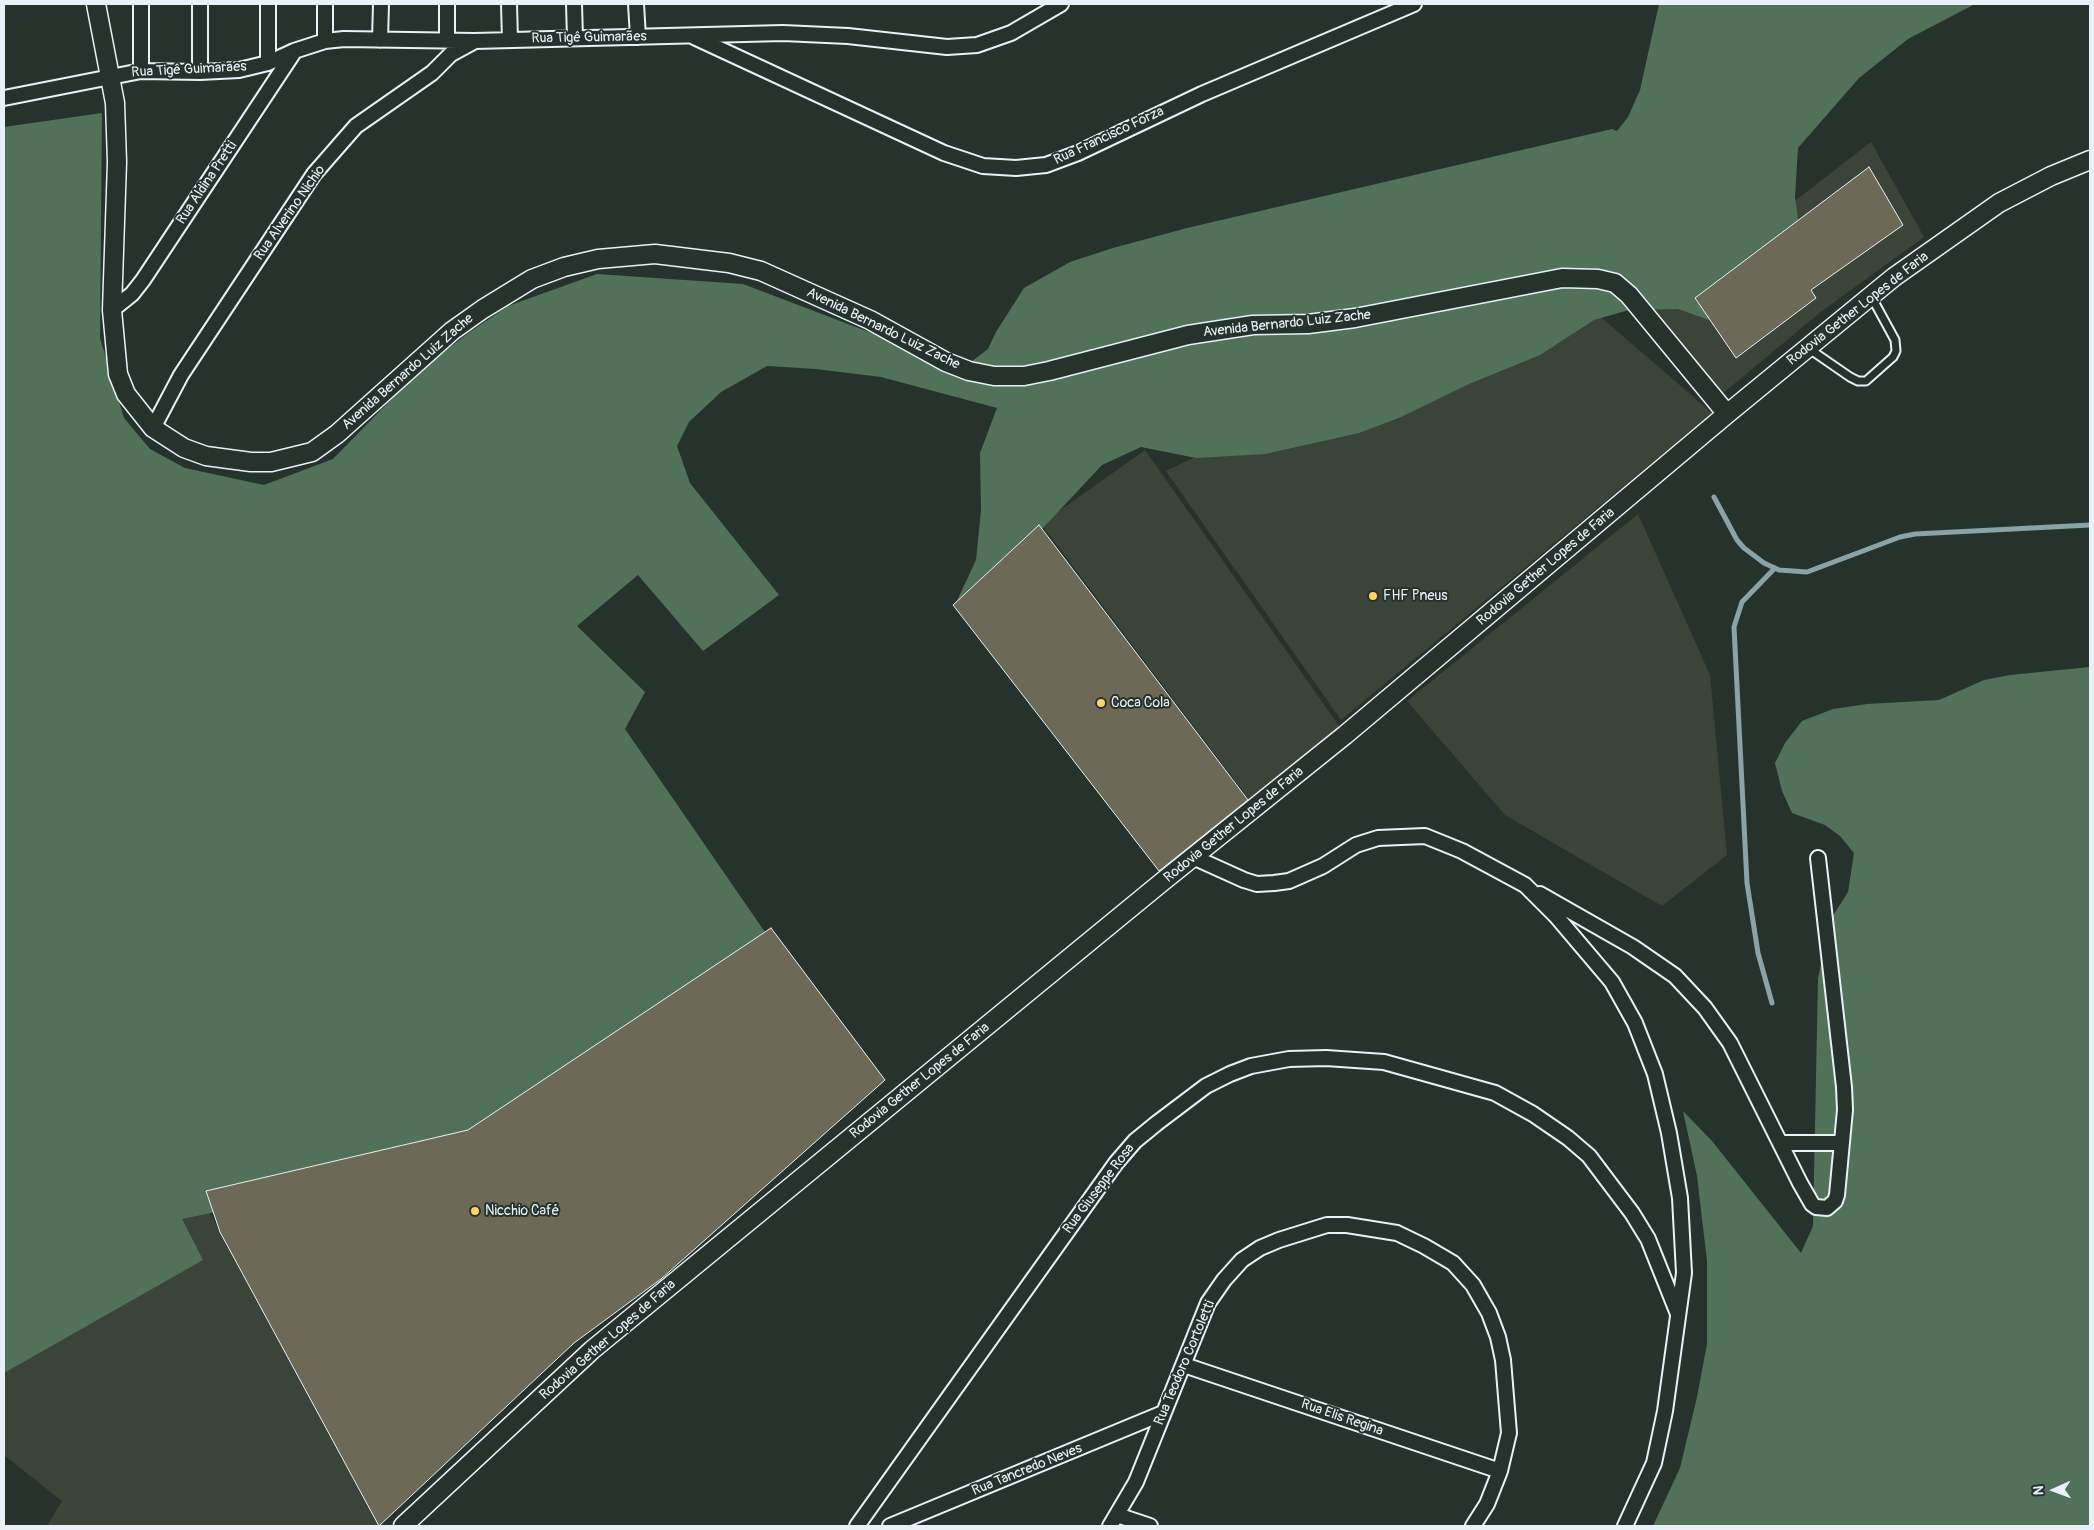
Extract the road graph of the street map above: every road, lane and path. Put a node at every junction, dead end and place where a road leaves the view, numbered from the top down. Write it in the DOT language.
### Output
graph roads {
  1 [pos="96,4"];
  2 [pos="141,4"];
  3 [pos="200,4"];
  4 [pos="268,4"];
  5 [pos="325,4"];
  6 [pos="381,4"];
  7 [pos="447,4"];
  8 [pos="509,4"];
  9 [pos="574,4"];
  10 [pos="636,4"];
  11 [pos="1061,4"];
  12 [pos="1414,4"];
  13 [pos="692,36"];
  14 [pos="638,37"];
  15 [pos="575,38"];
  16 [pos="380,40"];
  17 [pos="447,40"];
  18 [pos="510,40"];
  19 [pos="325,41"];
  20 [pos="474,42"];
  21 [pos="294,51"];
  22 [pos="268,63"];
  23 [pos="141,71"];
  24 [pos="200,72"];
  25 [pos="111,77"];
  26 [pos="4,98"];
  27 [pos="2090,160"];
  28 [pos="1871,296"];
  29 [pos="112,310"];
  30 [pos="1808,348"];
  31 [pos="1726,414"];
  32 [pos="153,428"];
  33 [pos="1193,857"];
  34 [pos="1818,858"];
  35 [pos="1525,885"];
  36 [pos="1780,1143"];
  37 [pos="1842,1143"];
  38 [pos="1678,1314"];
  39 [pos="1184,1365"];
  40 [pos="1163,1413"];
  41 [pos="1500,1471"];
  42 [pos="1114,1521"];
  43 [pos="403,1526"];
  44 [pos="857,1526"];
  45 [pos="890,1526"];
  46 [pos="1150,1526"];
  47 [pos="1473,1526"];
  48 [pos="1625,1526"];
  1 -- 25 [label="street, Avenida Bernardo Luiz Zache"];
  2 -- 23 [label="street"];
  3 -- 24 [label="street"];
  4 -- 22 [label="street"];
  5 -- 19 [label="street"];
  6 -- 16 [label="street"];
  7 -- 17 [label="street"];
  8 -- 18 [label="street"];
  9 -- 15 [label="street"];
  10 -- 14 [label="street"];
  11 -- 13 [label="street, Rua Tigê Guimarães"];
  12 -- 13 [label="street, Rua Francisco Forza"];
  13 -- 14 [label="street, Rua Tigê Guimarães"];
  14 -- 15 [label="street, Rua Tigê Guimarães"];
  15 -- 18 [label="street, Rua Tigê Guimarães"];
  16 -- 17 [label="street, Rua Tigê Guimarães"];
  16 -- 19 [label="street, Rua Tigê Guimarães"];
  17 -- 20 [label="street, Rua Tigê Guimarães"];
  18 -- 20 [label="street, Rua Tigê Guimarães"];
  19 -- 21 [label="street, Rua Tigê Guimarães"];
  20 -- 32 [label="street, Rua Alverino Nichio"];
  21 -- 22 [label="street, Rua Tigê Guimarães"];
  21 -- 29 [label="street, Rua Aldina Pretti"];
  22 -- 24 [label="street, Rua Tigê Guimarães"];
  23 -- 24 [label="street, Rua Tigê Guimarães"];
  23 -- 25 [label="street, Rua Tigê Guimarães"];
  25 -- 26 [label="street, Rua Tigê Guimarães"];
  25 -- 29 [label="street, Avenida Bernardo Luiz Zache"];
  27 -- 28 [label="street, Rodovia Gether Lopes de Faria"];
  28 -- 30 [label="street, Rodovia Gether Lopes de Faria"];
  28 -- 30 [label="lane"];
  29 -- 32 [label="street, Avenida Bernardo Luiz Zache"];
  30 -- 31 [label="street, Rodovia Gether Lopes de Faria"];
  31 -- 32 [label="street, Avenida Bernardo Luiz Zache"];
  31 -- 33 [label="street, Rodovia Gether Lopes de Faria"];
  33 -- 35 [label="street"];
  33 -- 43 [label="street, Rodovia Gether Lopes de Faria"];
  34 -- 37 [label="street"];
  35 -- 36 [label="street"];
  35 -- 38 [label="street"];
  36 -- 37 [label="street"];
  36 -- 37 [label="street"];
  38 -- 44 [label="street, Rua Giuseppe Rosa"];
  38 -- 48 [label="street"];
  39 -- 40 [label="street, Rua Teodoro Cortoletti"];
  39 -- 41 [label="street, Rua Elis Regina"];
  39 -- 41 [label="street, Rua Teodoro Cortoletti"];
  40 -- 42 [label="street, Rua Teodoro Cortoletti"];
  40 -- 45 [label="street, Rua Tancredo Neves"];
  41 -- 47 [label="street, Rua Teodoro Cortoletti"];
  42 -- 46 [label="street"];
}
